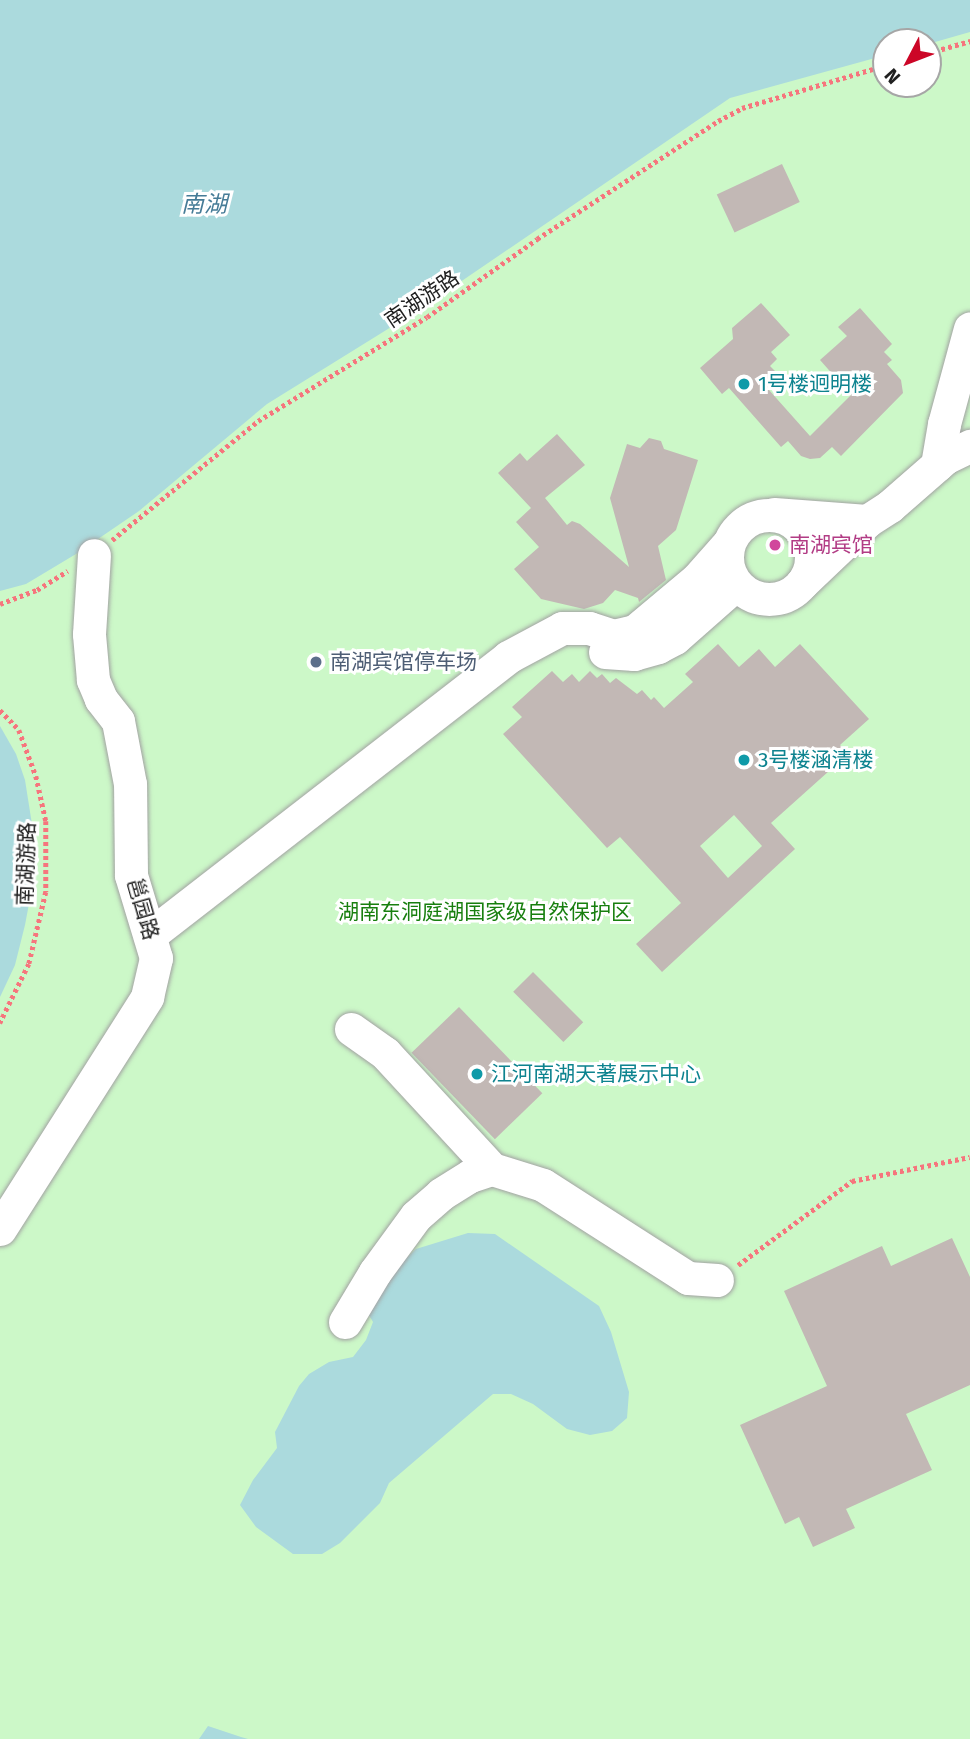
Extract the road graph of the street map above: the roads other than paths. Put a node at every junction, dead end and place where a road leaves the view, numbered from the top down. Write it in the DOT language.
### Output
graph roads {
  1 [pos="970,328"];
  2 [pos="970,446"];
  3 [pos="937,465"];
  4 [pos="768,514"];
  5 [pos="867,521"];
  6 [pos="728,544"];
  7 [pos="94,555"];
  8 [pos="736,584"];
  9 [pos="801,585"];
  10 [pos="149,932"];
  11 [pos="351,1029"];
  12 [pos="492,1169"];
  13 [pos="0,1229"];
  14 [pos="717,1280"];
  15 [pos="345,1322"];
  1 -- 3 [label="street"];
  2 -- 3 [label="street"];
  3 -- 5 [label="street"];
  4 -- 5 [label="street"];
  4 -- 6 [label="street"];
  4 -- 9 [label="street"];
  5 -- 9 [label="street"];
  6 -- 8 [label="street"];
  6 -- 10 [label="street"];
  7 -- 10 [label="street, 邕园路"];
  8 -- 9 [label="street"];
  8 -- 10 [label="street"];
  10 -- 13 [label="street, 邕园路"];
  11 -- 12 [label="street"];
  12 -- 14 [label="street"];
  12 -- 15 [label="street"];
}
